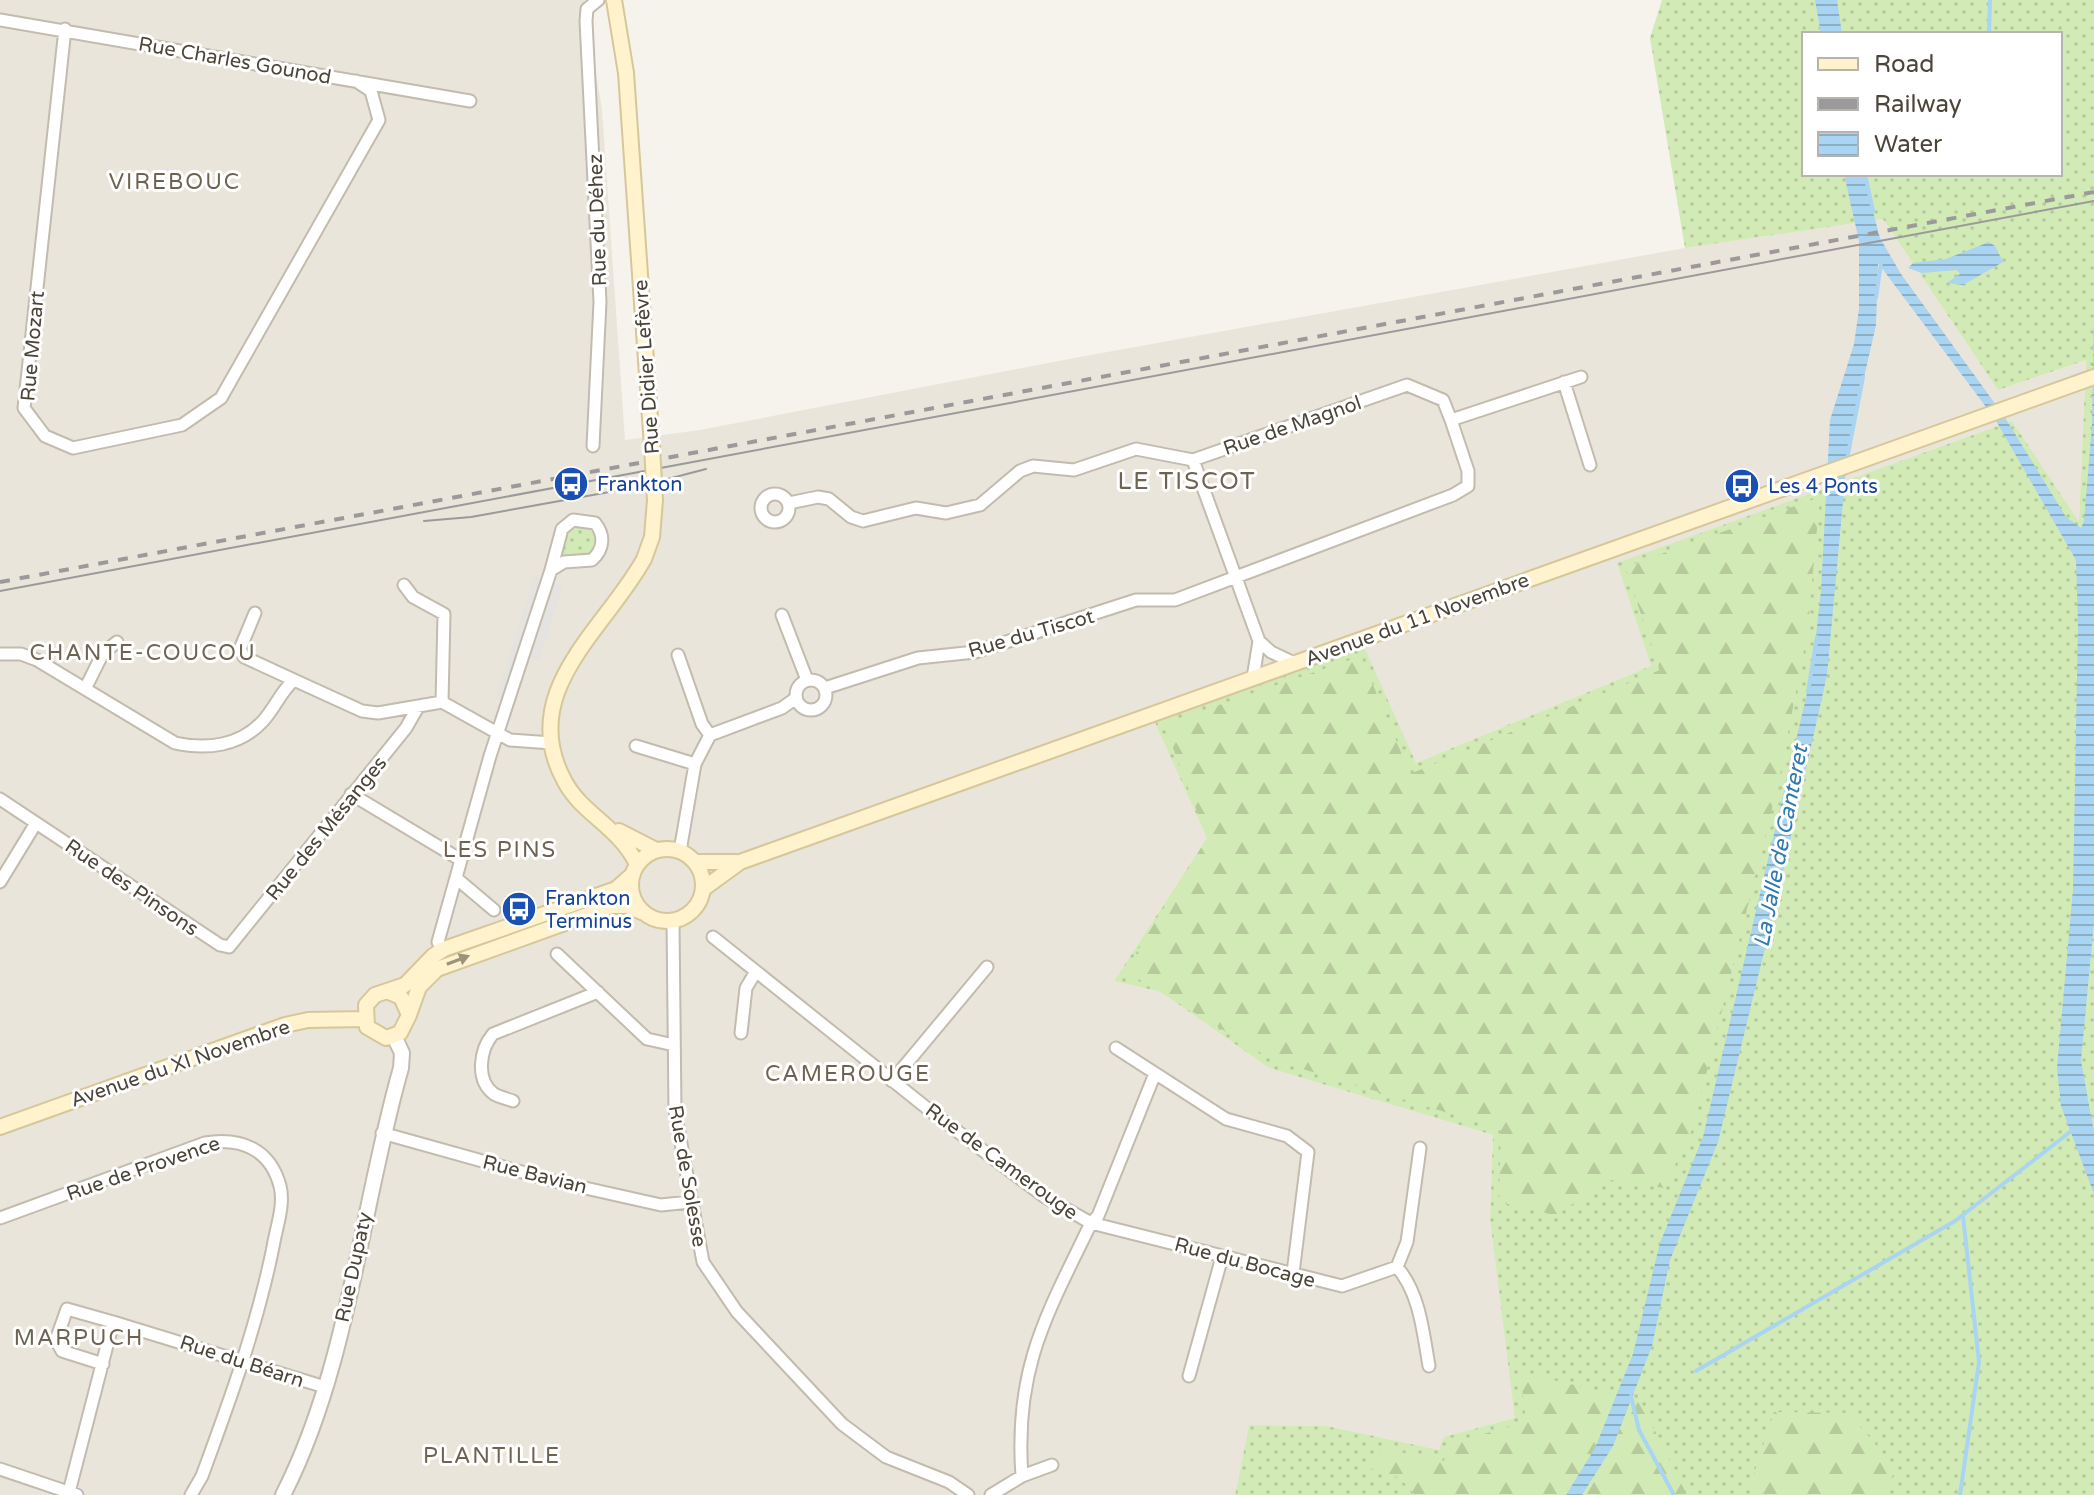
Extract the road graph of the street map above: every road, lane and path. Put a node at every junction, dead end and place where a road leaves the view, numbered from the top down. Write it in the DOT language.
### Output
graph roads {
  1 [pos="598,0"];
  2 [pos="614,0"];
  3 [pos="0,20"];
  4 [pos="65,29"];
  5 [pos="356,81"];
  6 [pos="470,101"];
  7 [pos="1581,377"];
  8 [pos="2094,377"];
  9 [pos="1564,382"];
  10 [pos="1451,420"];
  11 [pos="593,446"];
  12 [pos="1193,460"];
  13 [pos="1590,465"];
  14 [pos="789,503"];
  15 [pos="551,570"];
  16 [pos="1236,579"];
  17 [pos="404,585"];
  18 [pos="255,613"];
  19 [pos="782,615"];
  20 [pos="1259,641"];
  21 [pos="117,642"];
  22 [pos="0,654"];
  23 [pos="678,655"];
  24 [pos="1294,663"];
  25 [pos="1253,678"];
  26 [pos="294,680"];
  27 [pos="807,680"];
  28 [pos="825,688"];
  29 [pos="85,689"];
  30 [pos="796,698"];
  31 [pos="442,702"];
  32 [pos="418,707"];
  33 [pos="498,733"];
  34 [pos="710,735"];
  35 [pos="552,743"];
  36 [pos="636,746"];
  37 [pos="695,764"];
  38 [pos="351,794"];
  39 [pos="0,799"];
  40 [pos="36,823"];
  41 [pos="612,828"];
  42 [pos="656,850"];
  43 [pos="680,851"];
  44 [pos="461,860"];
  45 [pos="695,862"];
  46 [pos="740,862"];
  47 [pos="635,869"];
  48 [pos="456,878"];
  49 [pos="0,882"];
  50 [pos="703,889"];
  51 [pos="494,910"];
  52 [pos="644,913"];
  53 [pos="673,920"];
  54 [pos="713,937"];
  55 [pos="438,942"];
  56 [pos="229,947"];
  57 [pos="557,954"];
  58 [pos="987,967"];
  59 [pos="755,973"];
  60 [pos="389,992"];
  61 [pos="598,992"];
  62 [pos="409,1015"];
  63 [pos="364,1019"];
  64 [pos="741,1033"];
  65 [pos="394,1036"];
  66 [pos="674,1045"];
  67 [pos="1116,1048"];
  68 [pos="1154,1076"];
  69 [pos="892,1081"];
  70 [pos="513,1101"];
  71 [pos="0,1127"];
  72 [pos="382,1133"];
  73 [pos="1420,1148"];
  74 [pos="690,1202"];
  75 [pos="0,1218"];
  76 [pos="1091,1223"];
  77 [pos="1222,1257"];
  78 [pos="1397,1267"];
  79 [pos="1293,1273"];
  80 [pos="113,1322"];
  81 [pos="244,1360"];
  82 [pos="103,1364"];
  83 [pos="1429,1366"];
  84 [pos="1189,1376"];
  85 [pos="325,1387"];
  86 [pos="1052,1465"];
  87 [pos="0,1469"];
  88 [pos="1022,1476"];
  89 [pos="73,1494"];
  90 [pos="191,1495"];
  91 [pos="283,1495"];
  92 [pos="968,1495"];
  93 [pos="991,1495"];
  1 -- 11 [label="street, Rue du Déhez"];
  2 -- 35 [label="main road, Rue Didier Lefèvre, bridge"];
  3 -- 4 [label="street, Rue Charles Gounod"];
  4 -- 5 [label="street, Rue Charles Gounod"];
  4 -- 5 [label="street, Rue Mozart"];
  5 -- 6 [label="street, Rue Charles Gounod"];
  7 -- 9 [label="street"];
  8 -- 24 [label="main road, Avenue du 11 Novembre"];
  9 -- 10 [label="street"];
  9 -- 13 [label="street"];
  10 -- 12 [label="street, Rue de Magnol"];
  10 -- 16 [label="street, Rue de Magnol"];
  12 -- 14 [label="street"];
  12 -- 16 [label="street"];
  15 -- 15 [label="street"];
  15 -- 33 [label="street"];
  16 -- 20 [label="street"];
  16 -- 28 [label="street, Rue du Tiscot"];
  17 -- 31 [label="street"];
  18 -- 26 [label="street"];
  19 -- 27 [label="street"];
  20 -- 24 [label="street"];
  20 -- 25 [label="street"];
  21 -- 29 [label="street"];
  22 -- 29 [label="street"];
  23 -- 34 [label="street"];
  24 -- 25 [label="main road, Avenue du 11 Novembre"];
  25 -- 46 [label="main road, Avenue du 11 Novembre"];
  26 -- 29 [label="street"];
  26 -- 32 [label="street"];
  27 -- 28 [label="street"];
  27 -- 30 [label="street"];
  28 -- 30 [label="street, Rue du Tiscot"];
  30 -- 34 [label="street, Rue du Tiscot"];
  31 -- 32 [label="street"];
  31 -- 33 [label="street"];
  32 -- 38 [label="street, Rue des Mésanges"];
  33 -- 35 [label="street"];
  33 -- 44 [label="street"];
  34 -- 37 [label="street"];
  35 -- 41 [label="main road, Rue Didier Lefèvre"];
  36 -- 37 [label="street"];
  37 -- 43 [label="street"];
  38 -- 44 [label="street"];
  38 -- 56 [label="street, Rue des Mésanges"];
  39 -- 40 [label="street, Rue des Pinsons"];
  40 -- 49 [label="street"];
  40 -- 56 [label="street, Rue des Pinsons"];
  41 -- 42 [label="main road, Rue Didier Lefèvre"];
  41 -- 47 [label="main road, Rue Didier Lefèvre"];
  42 -- 43 [label="main road"];
  42 -- 47 [label="main road"];
  43 -- 45 [label="main road"];
  44 -- 48 [label="street"];
  45 -- 46 [label="main road, Avenue du 11 Novembre"];
  45 -- 50 [label="main road"];
  46 -- 50 [label="main road, Avenue du 11 Novembre"];
  47 -- 52 [label="main road"];
  47 -- 60 [label="main road"];
  48 -- 51 [label="street"];
  48 -- 55 [label="street"];
  50 -- 53 [label="main road"];
  52 -- 53 [label="main road"];
  62 -- 52 [label="main road, one-way"];
  53 -- 66 [label="street, Rue de Solesse"];
  54 -- 59 [label="street, Rue de Camerouge"];
  57 -- 61 [label="street"];
  58 -- 69 [label="street"];
  59 -- 64 [label="street"];
  59 -- 69 [label="street, Rue de Camerouge"];
  60 -- 62 [label="main road"];
  60 -- 63 [label="main road"];
  61 -- 66 [label="street"];
  61 -- 70 [label="street"];
  62 -- 65 [label="main road"];
  63 -- 65 [label="main road"];
  63 -- 71 [label="main road, Avenue du XI Novembre"];
  65 -- 72 [label="street, Rue Dupaty"];
  66 -- 74 [label="street, Rue de Solesse"];
  67 -- 68 [label="street"];
  68 -- 76 [label="street"];
  68 -- 79 [label="street"];
  69 -- 76 [label="street, Rue de Camerouge"];
  72 -- 74 [label="street, Rue Bavian"];
  72 -- 85 [label="street, Rue Dupaty"];
  73 -- 78 [label="street"];
  74 -- 92 [label="street, Rue de Solesse"];
  75 -- 81 [label="street, Rue de Provence"];
  76 -- 77 [label="street, Rue du Bocage"];
  76 -- 88 [label="street, Rue de Camerouge"];
  77 -- 79 [label="street, Rue du Bocage"];
  77 -- 84 [label="street"];
  78 -- 79 [label="street, Rue du Bocage"];
  78 -- 83 [label="street"];
  80 -- 81 [label="street, Rue du Béarn"];
  80 -- 82 [label="street"];
  80 -- 82 [label="street, Rue du Béarn"];
  81 -- 85 [label="street, Rue du Béarn"];
  81 -- 90 [label="street, Rue de Provence"];
  82 -- 89 [label="street"];
  85 -- 91 [label="street, Rue Dupaty"];
  86 -- 88 [label="street"];
  87 -- 89 [label="street"];
  88 -- 93 [label="street"];
}
